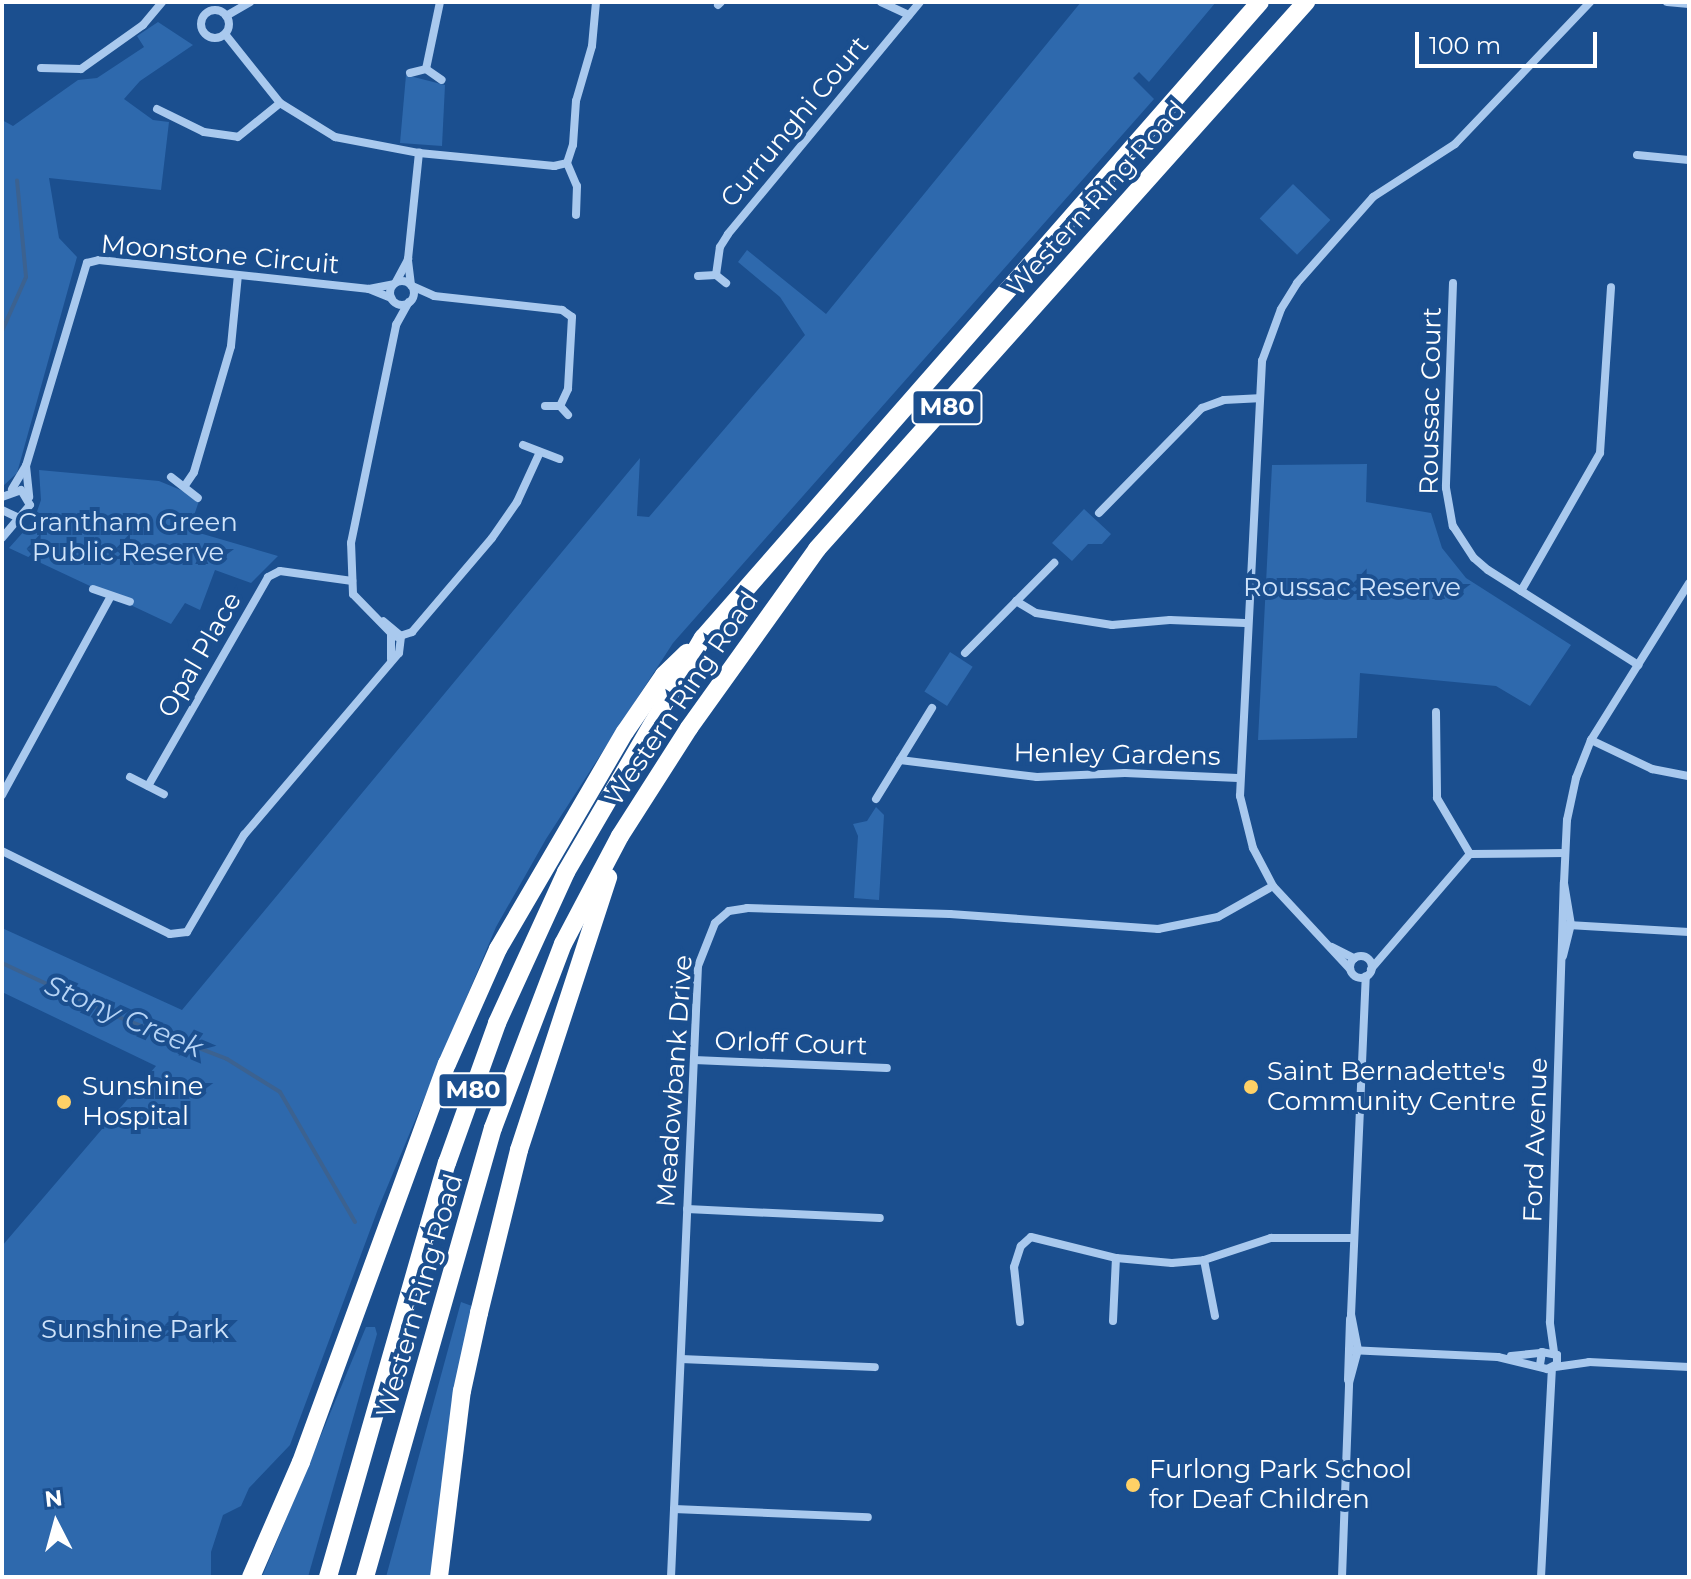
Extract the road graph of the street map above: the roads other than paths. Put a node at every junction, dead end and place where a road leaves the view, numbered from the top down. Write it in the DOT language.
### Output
graph roads {
  1 [pos="162,2"];
  2 [pos="205,2"];
  3 [pos="250,2"];
  4 [pos="440,2"];
  5 [pos="596,2"];
  6 [pos="881,2"];
  7 [pos="920,2"];
  8 [pos="1260,2"];
  9 [pos="1306,2"];
  10 [pos="1590,2"];
  11 [pos="1667,2"];
  12 [pos="1689,4"];
  13 [pos="211,10"];
  14 [pos="909,15"];
  15 [pos="226,16"];
  16 [pos="225,34"];
  17 [pos="41,68"];
  18 [pos="426,69"];
  19 [pos="410,73"];
  20 [pos="442,80"];
  21 [pos="280,103"];
  22 [pos="157,109"];
  23 [pos="419,153"];
  24 [pos="1637,155"];
  25 [pos="1689,160"];
  26 [pos="567,163"];
  27 [pos="576,215"];
  28 [pos="408,259"];
  29 [pos="238,275"];
  30 [pos="716,275"];
  31 [pos="698,276"];
  32 [pos="395,283"];
  33 [pos="726,283"];
  34 [pos="1453,283"];
  35 [pos="411,286"];
  36 [pos="1611,287"];
  37 [pos="369,289"];
  38 [pos="434,296"];
  39 [pos="392,299"];
  40 [pos="410,301"];
  41 [pos="396,325"];
  42 [pos="1258,398"];
  43 [pos="545,406"];
  44 [pos="560,406"];
  45 [pos="568,415"];
  46 [pos="523,445"];
  47 [pos="540,452"];
  48 [pos="559,459"];
  49 [pos="26,466"];
  50 [pos="171,477"];
  51 [pos="186,484"];
  52 [pos="6,492"];
  53 [pos="29,497"];
  54 [pos="198,498"];
  55 [pos="2,511"];
  56 [pos="1099,513"];
  57 [pos="19,518"];
  58 [pos="1054,563"];
  59 [pos="352,581"];
  60 [pos="1689,583"];
  61 [pos="93,589"];
  62 [pos="1521,591"];
  63 [pos="110,598"];
  64 [pos="1016,601"];
  65 [pos="130,602"];
  66 [pos="1245,623"];
  67 [pos="397,637"];
  68 [pos="703,638"];
  69 [pos="965,653"];
  70 [pos="1638,665"];
  71 [pos="932,708"];
  72 [pos="1436,712"];
  73 [pos="1591,740"];
  74 [pos="900,760"];
  75 [pos="1689,776"];
  76 [pos="130,777"];
  77 [pos="1238,778"];
  78 [pos="148,786"];
  79 [pos="164,794"];
  80 [pos="2,795"];
  81 [pos="876,799"];
  82 [pos="620,836"];
  83 [pos="2,851"];
  84 [pos="1565,853"];
  85 [pos="1470,854"];
  86 [pos="1273,886"];
  87 [pos="1567,925"];
  88 [pos="1689,932"];
  89 [pos="1327,944"];
  90 [pos="1390,945"];
  91 [pos="1366,957"];
  92 [pos="1354,958"];
  93 [pos="1350,969"];
  94 [pos="1365,974"];
  95 [pos="694,1060"];
  96 [pos="887,1068"];
  97 [pos="687,1209"];
  98 [pos="880,1218"];
  99 [pos="1353,1238"];
  100 [pos="1116,1258"];
  101 [pos="1204,1260"];
  102 [pos="1215,1316"];
  103 [pos="1113,1321"];
  104 [pos="1020,1322"];
  105 [pos="1550,1322"];
  106 [pos="1354,1350"];
  107 [pos="1542,1352"];
  108 [pos="1554,1352"];
  109 [pos="1498,1357"];
  110 [pos="681,1359"];
  111 [pos="1589,1362"];
  112 [pos="1540,1366"];
  113 [pos="875,1367"];
  114 [pos="1689,1367"];
  115 [pos="1554,1368"];
  116 [pos="1547,1404"];
  117 [pos="455,1453"];
  118 [pos="674,1509"];
  119 [pos="868,1517"];
  120 [pos="262,1551"];
  121 [pos="244,1577"];
  122 [pos="251,1577"];
  123 [pos="328,1577"];
  124 [pos="365,1577"];
  125 [pos="439,1577"];
  126 [pos="449,1577"];
  127 [pos="671,1577"];
  128 [pos="1342,1577"];
  129 [pos="1541,1577"];
  1 -- 17 [label="street"];
  2 -- 13 [label="street"];
  3 -- 15 [label="street"];
  4 -- 18 [label="street"];
  5 -- 26 [label="street"];
  6 -- 14 [label="street"];
  7 -- 14 [label="street, Currunghi Court"];
  8 -- 68 [label="highway, Western Ring Road / M80"];
  9 -- 82 [label="highway, Western Ring Road / M80"];
  10 -- 42 [label="street"];
  11 -- 12 [label="street"];
  13 -- 15 [label="street"];
  13 -- 16 [label="street"];
  14 -- 30 [label="street, Currunghi Court"];
  15 -- 16 [label="street"];
  16 -- 21 [label="street"];
  18 -- 19 [label="street"];
  18 -- 20 [label="street"];
  21 -- 22 [label="street"];
  21 -- 23 [label="street"];
  23 -- 26 [label="street"];
  23 -- 28 [label="street"];
  24 -- 25 [label="street"];
  26 -- 27 [label="street"];
  28 -- 32 [label="street"];
  28 -- 35 [label="street"];
  29 -- 37 [label="street, Moonstone Circuit"];
  29 -- 49 [label="street, Moonstone Circuit"];
  29 -- 51 [label="street"];
  30 -- 31 [label="street"];
  30 -- 33 [label="street"];
  32 -- 35 [label="street"];
  32 -- 37 [label="street, Moonstone Circuit"];
  32 -- 39 [label="street"];
  34 -- 62 [label="street, Roussac Court"];
  35 -- 38 [label="street"];
  35 -- 40 [label="street"];
  36 -- 62 [label="street"];
  37 -- 39 [label="street, Moonstone Circuit"];
  38 -- 40 [label="street, Moonstone Circuit"];
  38 -- 44 [label="street"];
  39 -- 40 [label="street, Moonstone Circuit"];
  39 -- 41 [label="street"];
  40 -- 41 [label="street"];
  41 -- 59 [label="street"];
  42 -- 56 [label="street"];
  42 -- 66 [label="street"];
  43 -- 44 [label="street"];
  44 -- 45 [label="street"];
  46 -- 47 [label="street"];
  47 -- 48 [label="street"];
  47 -- 67 [label="street"];
  49 -- 52 [label="street, Moonstone Circuit"];
  49 -- 53 [label="street, Moonstone Circuit"];
  50 -- 51 [label="street"];
  51 -- 54 [label="street"];
  52 -- 53 [label="street"];
  53 -- 57 [label="street"];
  55 -- 57 [label="street"];
  55 -- 57 [label="street"];
  58 -- 64 [label="street"];
  59 -- 67 [label="street"];
  59 -- 78 [label="street, Opal Place"];
  60 -- 70 [label="street, Ford Avenue"];
  61 -- 63 [label="street"];
  62 -- 70 [label="street, Roussac Court"];
  63 -- 65 [label="street"];
  63 -- 80 [label="street"];
  64 -- 66 [label="street"];
  64 -- 69 [label="street"];
  66 -- 77 [label="street"];
  67 -- 83 [label="street"];
  68 -- 120 [label="highway"];
  68 -- 123 [label="highway, Western Ring Road / M80"];
  70 -- 73 [label="street, Ford Avenue"];
  71 -- 74 [label="street"];
  72 -- 85 [label="street"];
  73 -- 75 [label="street"];
  73 -- 84 [label="street, Ford Avenue"];
  74 -- 77 [label="street, Henley Gardens"];
  74 -- 81 [label="street"];
  76 -- 78 [label="street"];
  77 -- 86 [label="street"];
  78 -- 79 [label="street"];
  82 -- 117 [label="highway"];
  82 -- 124 [label="highway, Western Ring Road / M80"];
  84 -- 85 [label="street"];
  84 -- 87 [label="street, Ford Avenue"];
  85 -- 90 [label="street"];
  86 -- 89 [label="street"];
  86 -- 95 [label="street, Meadowbank Drive"];
  87 -- 88 [label="street"];
  87 -- 105 [label="street, Ford Avenue"];
  89 -- 92 [label="street"];
  89 -- 93 [label="street"];
  90 -- 91 [label="street"];
  90 -- 94 [label="street"];
  91 -- 92 [label="street"];
  91 -- 94 [label="street"];
  92 -- 93 [label="street"];
  93 -- 94 [label="street"];
  94 -- 99 [label="street"];
  95 -- 96 [label="street, Orloff Court"];
  95 -- 97 [label="street, Meadowbank Drive"];
  97 -- 98 [label="street"];
  97 -- 110 [label="street, Meadowbank Drive"];
  99 -- 101 [label="street"];
  99 -- 106 [label="street"];
  100 -- 101 [label="street"];
  100 -- 103 [label="street"];
  100 -- 104 [label="street"];
  101 -- 102 [label="street"];
  105 -- 107 [label="street, Ford Avenue"];
  105 -- 108 [label="street, Ford Avenue"];
  106 -- 109 [label="street"];
  106 -- 128 [label="street"];
  107 -- 108 [label="street"];
  107 -- 109 [label="street"];
  107 -- 112 [label="street, Ford Avenue"];
  108 -- 111 [label="street"];
  108 -- 115 [label="street, Ford Avenue"];
  109 -- 112 [label="street"];
  110 -- 113 [label="street"];
  110 -- 118 [label="street, Meadowbank Drive"];
  111 -- 114 [label="street"];
  111 -- 115 [label="street"];
  112 -- 115 [label="street"];
  112 -- 116 [label="street"];
  115 -- 116 [label="street"];
  116 -- 129 [label="street"];
  117 -- 125 [label="highway"];
  117 -- 126 [label="highway"];
  118 -- 119 [label="street"];
  118 -- 127 [label="street, Meadowbank Drive"];
  120 -- 121 [label="highway"];
  120 -- 122 [label="highway"];
}
